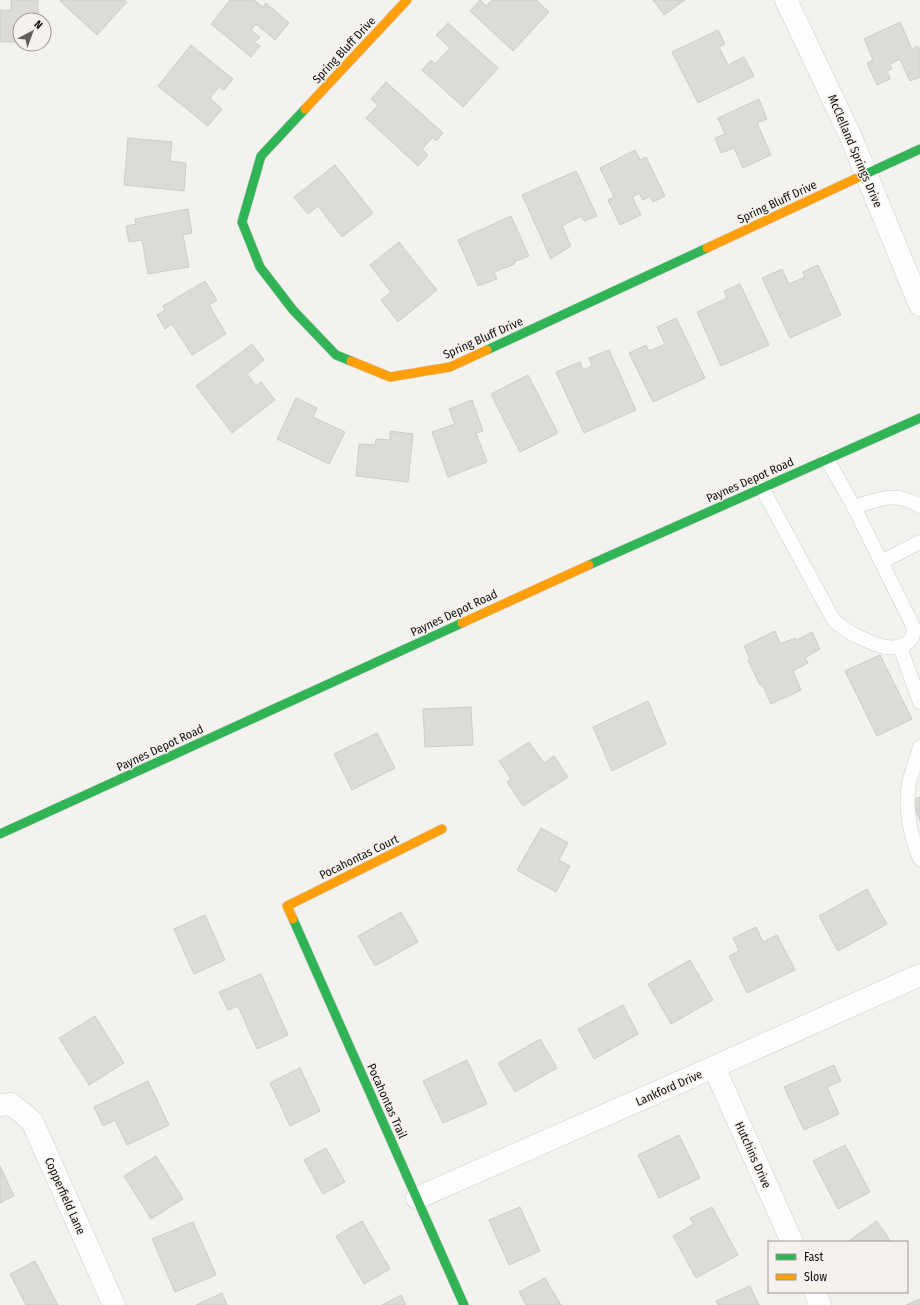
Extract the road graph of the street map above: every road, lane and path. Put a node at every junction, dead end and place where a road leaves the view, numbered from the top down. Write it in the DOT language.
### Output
graph roads {
  1 [pos="407,0"];
  2 [pos="786,0"];
  3 [pos="920,149"];
  4 [pos="865,174"];
  5 [pos="920,304"];
  6 [pos="920,418"];
  7 [pos="827,459"];
  8 [pos="762,488"];
  9 [pos="920,506"];
  10 [pos="854,507"];
  11 [pos="920,542"];
  12 [pos="881,562"];
  13 [pos="900,647"];
  14 [pos="920,702"];
  15 [pos="920,747"];
  16 [pos="442,829"];
  17 [pos="0,834"];
  18 [pos="920,859"];
  19 [pos="287,906"];
  20 [pos="920,975"];
  21 [pos="714,1067"];
  22 [pos="0,1105"];
  23 [pos="417,1198"];
  24 [pos="792,1241"];
  25 [pos="815,1293"];
  26 [pos="114,1305"];
  27 [pos="464,1305"];
  28 [pos="820,1305"];
  1 -- 4 [label="street, Spring Bluff Drive"];
  2 -- 4 [label="street, McClelland Springs Drive"];
  3 -- 4 [label="street, Spring Bluff Drive"];
  4 -- 5 [label="street, McClelland Springs Drive"];
  6 -- 7 [label="street, Paynes Depot Road"];
  7 -- 8 [label="street, Paynes Depot Road"];
  7 -- 10 [label="lane"];
  8 -- 13 [label="lane"];
  8 -- 17 [label="street, Paynes Depot Road"];
  9 -- 10 [label="lane"];
  10 -- 12 [label="lane"];
  11 -- 12 [label="lane"];
  12 -- 13 [label="lane"];
  13 -- 14 [label="lane"];
  15 -- 18 [label="lane"];
  16 -- 19 [label="street, Pocahontas Court"];
  19 -- 23 [label="street, Pocahontas Trail"];
  20 -- 21 [label="street, Lankford Drive"];
  21 -- 23 [label="street, Lankford Drive"];
  21 -- 24 [label="street, Hutchins Drive"];
  22 -- 26 [label="street, Copperfield Lane"];
  23 -- 27 [label="street, Pocahontas Trail"];
  25 -- 28 [label="street"];
}
